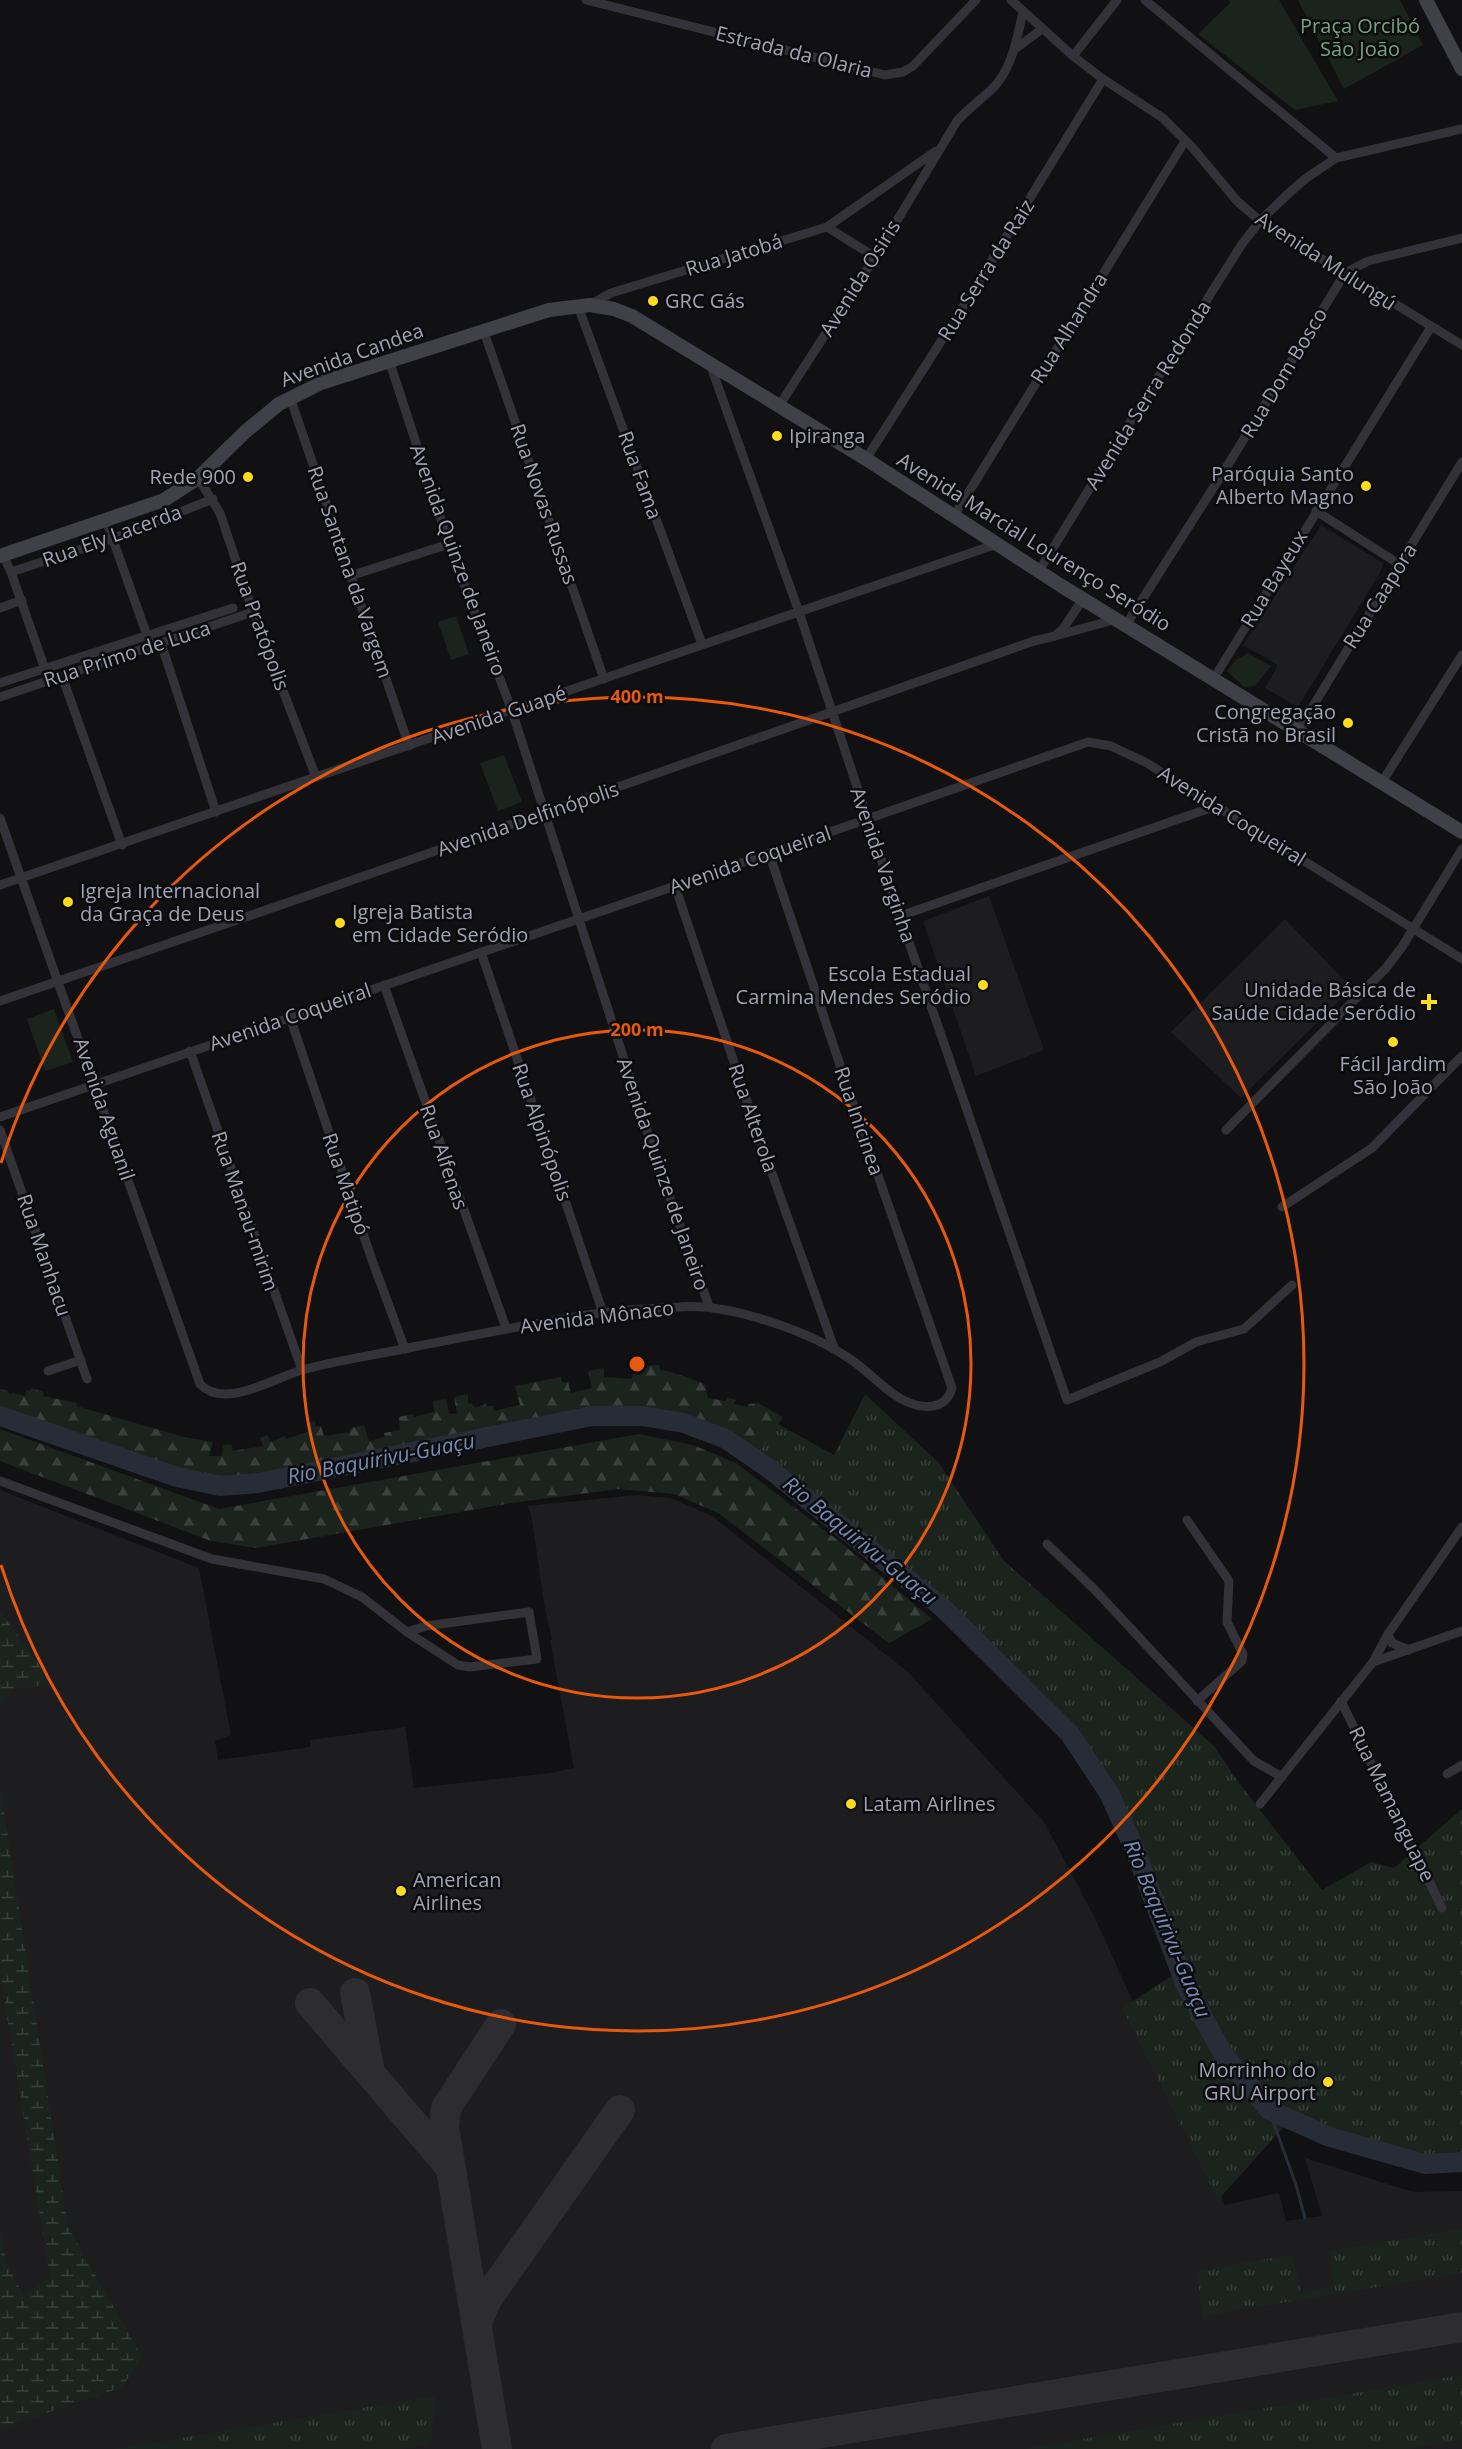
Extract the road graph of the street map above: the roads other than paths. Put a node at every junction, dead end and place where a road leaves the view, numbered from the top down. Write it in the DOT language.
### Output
graph roads {
  1 [pos="586,0"];
  2 [pos="976,0"];
  3 [pos="1011,0"];
  4 [pos="1117,0"];
  5 [pos="1145,0"];
  6 [pos="1426,0"];
  7 [pos="1023,12"];
  8 [pos="1042,29"];
  9 [pos="1015,49"];
  10 [pos="1073,56"];
  11 [pos="1462,69"];
  12 [pos="1103,79"];
  13 [pos="1462,129"];
  14 [pos="1185,141"];
  15 [pos="939,148"];
  16 [pos="1336,158"];
  17 [pos="1260,221"];
  18 [pos="827,227"];
  19 [pos="1462,238"];
  20 [pos="875,256"];
  21 [pos="1345,273"];
  22 [pos="584,306"];
  23 [pos="1431,327"];
  24 [pos="483,329"];
  25 [pos="1460,342"];
  26 [pos="389,360"];
  27 [pos="710,364"];
  28 [pos="290,397"];
  29 [pos="779,406"];
  30 [pos="866,459"];
  31 [pos="1462,462"];
  32 [pos="198,478"];
  33 [pos="213,500"];
  34 [pos="1316,511"];
  35 [pos="954,516"];
  36 [pos="106,520"];
  37 [pos="112,539"];
  38 [pos="449,544"];
  39 [pos="997,544"];
  40 [pos="2,555"];
  41 [pos="1399,564"];
  42 [pos="1039,571"];
  43 [pos="11,572"];
  44 [pos="352,575"];
  45 [pos="1083,599"];
  46 [pos="22,600"];
  47 [pos="0,608"];
  48 [pos="233,608"];
  49 [pos="253,612"];
  50 [pos="799,612"];
  51 [pos="1121,622"];
  52 [pos="147,635"];
  53 [pos="1055,636"];
  54 [pos="702,644"];
  55 [pos="156,645"];
  56 [pos="1462,655"];
  57 [pos="45,668"];
  58 [pos="62,676"];
  59 [pos="1214,678"];
  60 [pos="604,679"];
  61 [pos="49,680"];
  62 [pos="0,683"];
  63 [pos="0,696"];
  64 [pos="512,711"];
  65 [pos="833,713"];
  66 [pos="1299,729"];
  67 [pos="409,746"];
  68 [pos="316,777"];
  69 [pos="1383,782"];
  70 [pos="1216,806"];
  71 [pos="216,812"];
  72 [pos="544,813"];
  73 [pos="0,818"];
  74 [pos="868,819"];
  75 [pos="1462,832"];
  76 [pos="122,845"];
  77 [pos="1462,849"];
  78 [pos="769,854"];
  79 [pos="22,878"];
  80 [pos="0,885"];
  81 [pos="675,886"];
  82 [pos="900,916"];
  83 [pos="578,920"];
  84 [pos="1414,930"];
  85 [pos="481,952"];
  86 [pos="1462,959"];
  87 [pos="58,981"];
  88 [pos="384,985"];
  89 [pos="0,1001"];
  90 [pos="290,1017"];
  91 [pos="190,1051"];
  92 [pos="1462,1056"];
  93 [pos="95,1084"];
  94 [pos="0,1117"];
  95 [pos="0,1130"];
  96 [pos="1226,1130"];
  97 [pos="1282,1207"];
  98 [pos="1292,1285"];
  99 [pos="709,1306"];
  100 [pos="603,1313"];
  101 [pos="506,1328"];
  102 [pos="834,1348"];
  103 [pos="405,1349"];
  104 [pos="81,1360"];
  105 [pos="302,1370"];
  106 [pos="48,1371"];
  107 [pos="87,1379"];
  108 [pos="952,1388"];
  109 [pos="215,1395"];
  110 [pos="0,1481"];
  111 [pos="1187,1520"];
  112 [pos="1462,1527"];
  113 [pos="1047,1544"];
  114 [pos="1462,1631"];
  115 [pos="407,1632"];
  116 [pos="1388,1634"];
  117 [pos="1409,1650"];
  118 [pos="1373,1662"];
  119 [pos="1197,1701"];
  120 [pos="1341,1701"];
  121 [pos="1462,1765"];
  122 [pos="1447,1774"];
  123 [pos="1282,1777"];
  124 [pos="1260,1804"];
  125 [pos="1442,1908"];
  1 -- 2 [label="street, Estrada da Olaria"];
  3 -- 7 [label="street, Avenida Mulungú"];
  4 -- 10 [label="street"];
  5 -- 16 [label="street"];
  6 -- 11 [label="main road"];
  7 -- 8 [label="street, Avenida Mulungú"];
  7 -- 9 [label="street, Avenida Osiris"];
  8 -- 9 [label="street, Avenida Osiris"];
  8 -- 10 [label="street, Avenida Mulungú"];
  9 -- 15 [label="street, Avenida Osiris"];
  10 -- 12 [label="street, Avenida Mulungú"];
  12 -- 14 [label="street, Avenida Mulungú"];
  12 -- 30 [label="street, Rua Serra da Raiz"];
  13 -- 16 [label="street"];
  14 -- 17 [label="street, Avenida Mulungú"];
  14 -- 35 [label="street, Rua Alhandra"];
  15 -- 18 [label="street, Avenida Osiris"];
  15 -- 20 [label="street, Avenida Osiris"];
  16 -- 17 [label="street, Avenida Serra Redonda"];
  17 -- 21 [label="street, Avenida Mulungú"];
  17 -- 42 [label="street, Avenida Serra Redonda"];
  18 -- 20 [label="street"];
  18 -- 22 [label="street, Rua Jatobá"];
  19 -- 21 [label="street"];
  20 -- 29 [label="street, Avenida Osiris"];
  21 -- 23 [label="street, Avenida Mulungú"];
  21 -- 51 [label="street, Rua Dom Bosco"];
  22 -- 24 [label="main road, Avenida Candea"];
  22 -- 27 [label="main road, Avenida Marcial Lourenço Seródio"];
  22 -- 54 [label="street, Rua Fama"];
  23 -- 25 [label="street, Avenida Mulungú"];
  23 -- 34 [label="street, Rua Bayeux"];
  24 -- 26 [label="main road, Avenida Candea"];
  24 -- 60 [label="street, Rua Novas Russas"];
  26 -- 28 [label="main road, Avenida Candea"];
  26 -- 38 [label="street, Avenida Quinze de Janeiro"];
  27 -- 29 [label="main road, Avenida Marcial Lourenço Seródio"];
  27 -- 50 [label="street, Avenida Varginha"];
  28 -- 32 [label="main road, Avenida Candea"];
  28 -- 44 [label="street, Rua Santana da Vargem"];
  29 -- 30 [label="main road, Avenida Marcial Lourenço Seródio"];
  30 -- 35 [label="main road, Avenida Marcial Lourenço Seródio"];
  31 -- 41 [label="street, Rua Caapora"];
  32 -- 33 [label="street, Rua Pratópolis"];
  32 -- 36 [label="main road, Avenida Candea"];
  33 -- 37 [label="street, Rua Ely Lacerda"];
  33 -- 49 [label="street, Rua Pratópolis"];
  34 -- 41 [label="street"];
  34 -- 59 [label="street, Rua Bayeux"];
  35 -- 39 [label="main road, Avenida Marcial Lourenço Seródio"];
  36 -- 37 [label="street"];
  36 -- 40 [label="main road, Avenida Candea"];
  37 -- 43 [label="street, Rua Ely Lacerda"];
  37 -- 52 [label="street"];
  38 -- 44 [label="street"];
  38 -- 64 [label="street, Avenida Quinze de Janeiro"];
  39 -- 42 [label="main road, Avenida Marcial Lourenço Seródio"];
  39 -- 50 [label="street, Avenida Guapé"];
  40 -- 43 [label="street"];
  41 -- 66 [label="street, Rua Caapora"];
  42 -- 45 [label="main road, Avenida Marcial Lourenço Seródio"];
  43 -- 46 [label="street"];
  44 -- 67 [label="street, Rua Santana da Vargem"];
  45 -- 51 [label="main road, Avenida Marcial Lourenço Seródio"];
  45 -- 53 [label="street"];
  46 -- 47 [label="street"];
  46 -- 57 [label="street"];
  48 -- 52 [label="street"];
  49 -- 55 [label="street, Rua Primo de Luca"];
  49 -- 68 [label="street, Rua Pratópolis"];
  50 -- 54 [label="street, Avenida Guapé"];
  50 -- 65 [label="street, Avenida Varginha"];
  51 -- 53 [label="street, Avenida Delfinópolis"];
  51 -- 59 [label="main road, Avenida Marcial Lourenço Seródio"];
  52 -- 55 [label="street"];
  52 -- 57 [label="street"];
  53 -- 65 [label="street, Avenida Delfinópolis"];
  54 -- 60 [label="street, Avenida Guapé"];
  55 -- 58 [label="street, Rua Primo de Luca"];
  55 -- 71 [label="street"];
  56 -- 69 [label="street"];
  57 -- 61 [label="street"];
  57 -- 62 [label="street"];
  58 -- 61 [label="street, Rua Primo de Luca"];
  58 -- 76 [label="street"];
  59 -- 66 [label="main road, Avenida Marcial Lourenço Seródio"];
  60 -- 64 [label="street, Avenida Guapé"];
  61 -- 63 [label="street, Rua Primo de Luca"];
  64 -- 67 [label="street, Avenida Guapé"];
  64 -- 72 [label="street, Avenida Quinze de Janeiro"];
  65 -- 72 [label="street, Avenida Delfinópolis"];
  65 -- 74 [label="street, Avenida Varginha"];
  66 -- 69 [label="main road, Avenida Marcial Lourenço Seródio"];
  67 -- 68 [label="street, Avenida Guapé"];
  68 -- 71 [label="street, Avenida Guapé"];
  69 -- 75 [label="main road, Avenida Marcial Lourenço Seródio"];
  70 -- 74 [label="street, Avenida Coqueiral"];
  70 -- 82 [label="street"];
  70 -- 84 [label="street, Avenida Coqueiral"];
  71 -- 76 [label="street, Avenida Guapé"];
  72 -- 83 [label="street, Avenida Quinze de Janeiro"];
  72 -- 87 [label="street, Avenida Delfinópolis"];
  73 -- 79 [label="street, Avenida Aguanil"];
  74 -- 78 [label="street, Avenida Coqueiral"];
  74 -- 82 [label="street, Avenida Varginha"];
  76 -- 79 [label="street, Avenida Guapé"];
  77 -- 84 [label="street"];
  78 -- 81 [label="street, Avenida Coqueiral"];
  78 -- 108 [label="street, Rua Inicinea"];
  79 -- 80 [label="street, Avenida Guapé"];
  79 -- 87 [label="street, Avenida Aguanil"];
  81 -- 83 [label="street, Avenida Coqueiral"];
  81 -- 102 [label="street, Rua Alterola"];
  82 -- 98 [label="street, Avenida Varginha"];
  83 -- 85 [label="street, Avenida Coqueiral"];
  83 -- 99 [label="street, Avenida Quinze de Janeiro"];
  84 -- 86 [label="street, Avenida Coqueiral"];
  84 -- 96 [label="street"];
  85 -- 88 [label="street, Avenida Coqueiral"];
  85 -- 100 [label="street, Rua Alpinópolis"];
  87 -- 89 [label="street, Avenida Delfinópolis"];
  87 -- 93 [label="street, Avenida Aguanil"];
  88 -- 90 [label="street, Avenida Coqueiral"];
  88 -- 101 [label="street, Rua Alfenas"];
  90 -- 91 [label="street, Avenida Coqueiral"];
  90 -- 103 [label="street, Rua Matipó"];
  91 -- 93 [label="street, Avenida Coqueiral"];
  91 -- 105 [label="street, Rua Manau-mirim"];
  92 -- 97 [label="street"];
  93 -- 94 [label="street, Avenida Coqueiral"];
  93 -- 109 [label="street, Avenida Aguanil"];
  95 -- 104 [label="street, Rua Manhacu"];
  99 -- 100 [label="street, Avenida Mônaco"];
  99 -- 102 [label="street, Avenida Mônaco"];
  100 -- 101 [label="street, Avenida Mônaco"];
  101 -- 103 [label="street, Avenida Mônaco"];
  102 -- 108 [label="street, Avenida Mônaco"];
  103 -- 105 [label="street, Avenida Mônaco"];
  104 -- 106 [label="street"];
  104 -- 107 [label="street, Rua Manhacu"];
  105 -- 109 [label="street, Avenida Mônaco"];
  110 -- 115 [label="street"];
  111 -- 119 [label="street"];
  112 -- 116 [label="street"];
  113 -- 119 [label="street"];
  114 -- 117 [label="street"];
  115 -- 115 [label="street"];
  116 -- 117 [label="street"];
  116 -- 118 [label="street"];
  117 -- 118 [label="street"];
  118 -- 120 [label="street"];
  119 -- 123 [label="street"];
  120 -- 123 [label="street"];
  120 -- 125 [label="street, Rua Mamanguape"];
  121 -- 122 [label="street"];
  123 -- 124 [label="street"];
}
